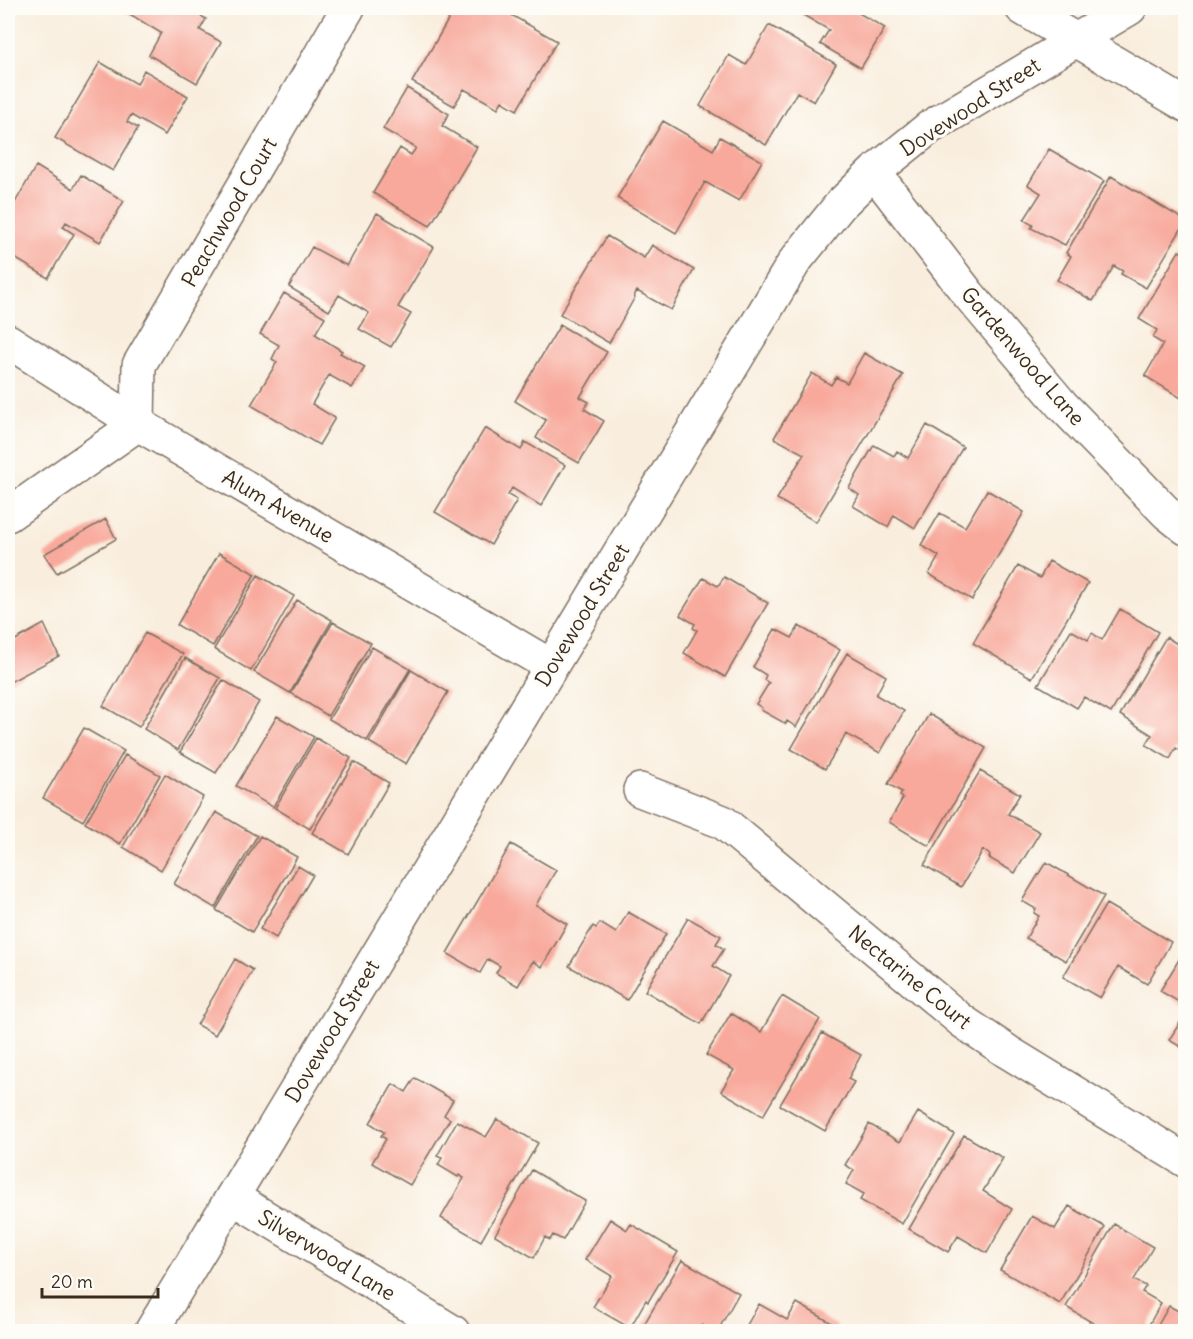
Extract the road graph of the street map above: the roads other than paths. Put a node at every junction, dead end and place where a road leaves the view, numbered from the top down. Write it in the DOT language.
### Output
graph roads {
  1 [pos="348,8"];
  2 [pos="1022,8"];
  3 [pos="1130,8"];
  4 [pos="1076,40"];
  5 [pos="1185,105"];
  6 [pos="874,172"];
  7 [pos="8,341"];
  8 [pos="138,424"];
  9 [pos="8,515"];
  10 [pos="1185,528"];
  11 [pos="551,666"];
  12 [pos="640,790"];
  13 [pos="1185,1161"];
  14 [pos="232,1197"];
  15 [pos="151,1332"];
  16 [pos="453,1332"];
  1 -- 8 [label="street, Peachwood Court"];
  2 -- 4 [label="street"];
  3 -- 4 [label="street, Dovewood Street"];
  4 -- 5 [label="street"];
  4 -- 6 [label="street, Dovewood Street"];
  6 -- 10 [label="street, Gardenwood Lane"];
  6 -- 11 [label="street, Dovewood Street"];
  7 -- 8 [label="street, Alum Avenue"];
  8 -- 9 [label="street"];
  8 -- 11 [label="street, Alum Avenue"];
  11 -- 14 [label="street, Dovewood Street"];
  12 -- 13 [label="street, Nectarine Court"];
  14 -- 15 [label="street, Dovewood Street"];
  14 -- 16 [label="street, Silverwood Lane"];
}
